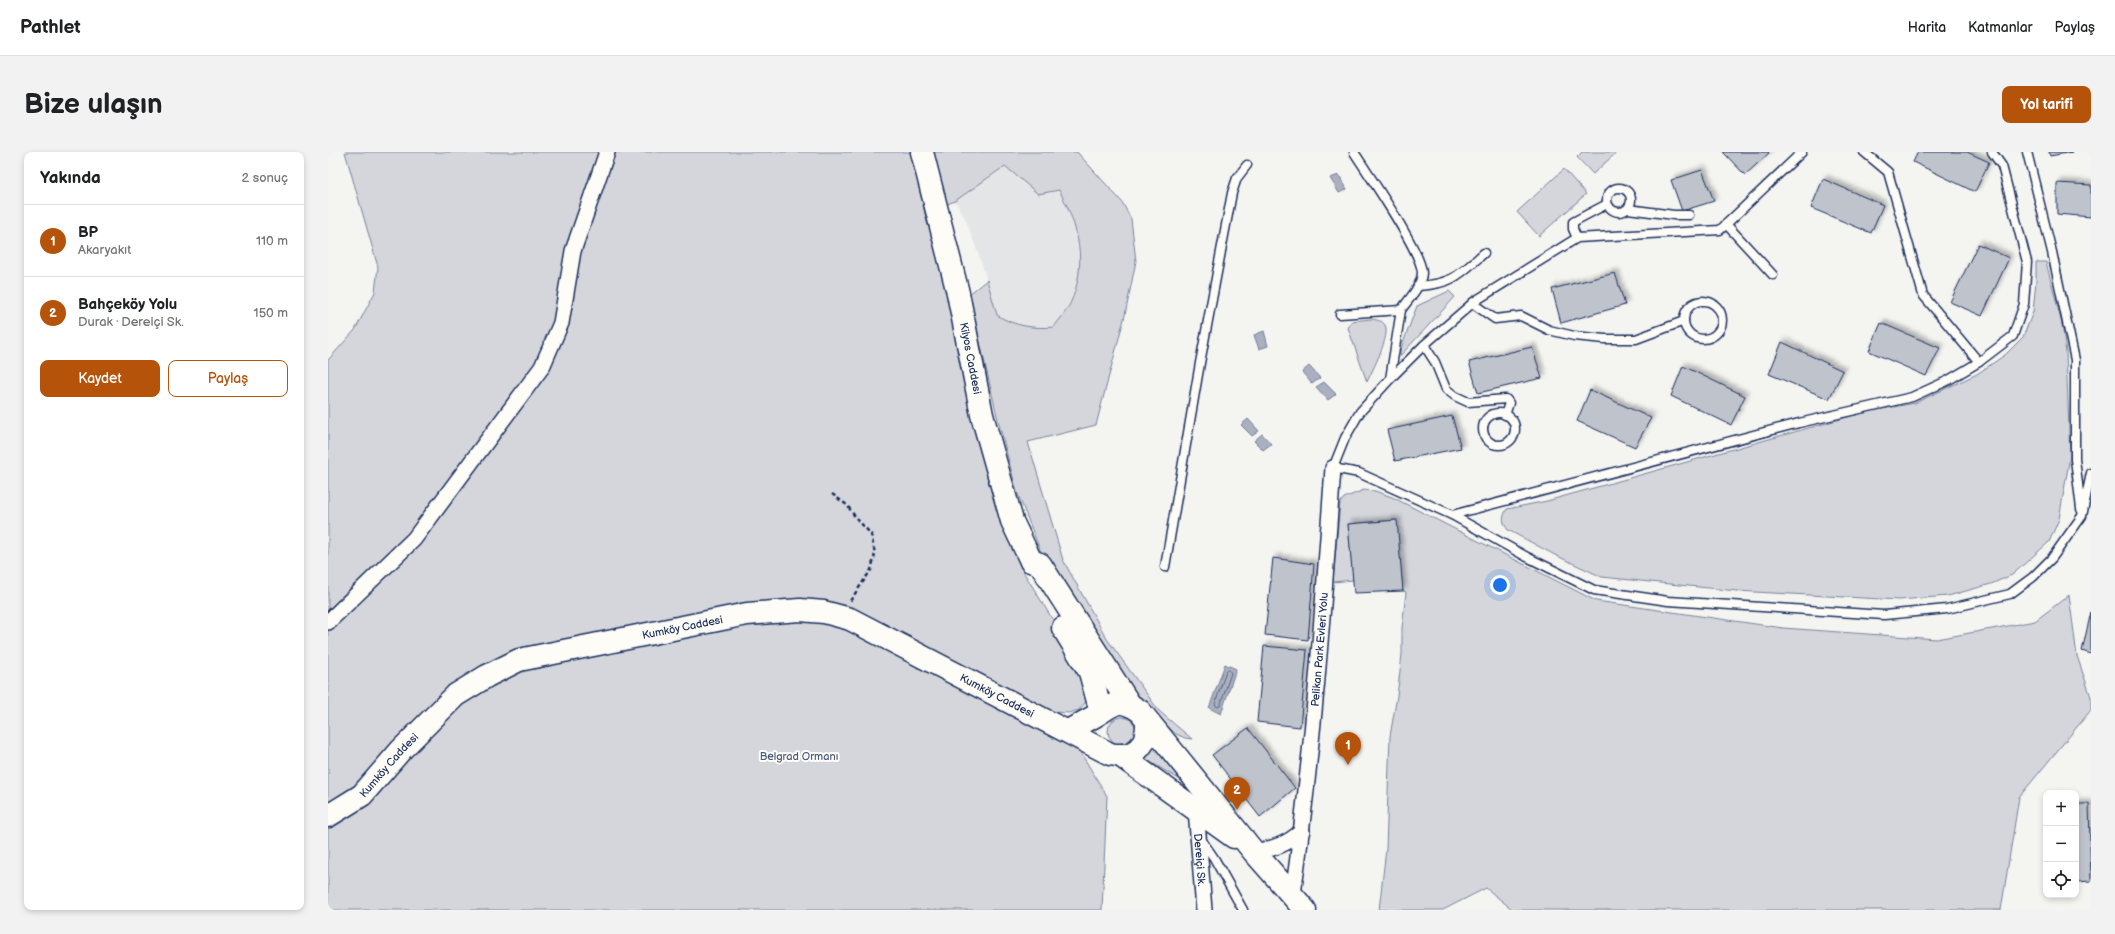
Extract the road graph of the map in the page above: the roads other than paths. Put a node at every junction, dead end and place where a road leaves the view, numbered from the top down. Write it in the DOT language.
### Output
graph roads {
  1 [pos="607,152"];
  2 [pos="922,152"];
  3 [pos="1354,152"];
  4 [pos="1802,152"];
  5 [pos="1864,152"];
  6 [pos="1992,152"];
  7 [pos="2027,152"];
  8 [pos="1247,164"];
  9 [pos="1608,204"];
  10 [pos="1628,209"];
  11 [pos="1689,215"];
  12 [pos="1726,224"];
  13 [pos="1576,238"];
  14 [pos="1484,253"];
  15 [pos="1773,275"];
  16 [pos="1418,286"];
  17 [pos="1472,303"];
  18 [pos="1401,310"];
  19 [pos="1340,314"];
  20 [pos="1684,321"];
  21 [pos="1424,345"];
  22 [pos="1979,362"];
  23 [pos="1390,379"];
  24 [pos="1505,415"];
  25 [pos="1333,468"];
  26 [pos="2091,473"];
  27 [pos="1452,515"];
  28 [pos="2082,516"];
  29 [pos="1031,560"];
  30 [pos="1165,567"];
  31 [pos="328,622"];
  32 [pos="1130,705"];
  33 [pos="1099,713"];
  34 [pos="1147,721"];
  35 [pos="1068,732"];
  36 [pos="1111,752"];
  37 [pos="1196,810"];
  38 [pos="328,816"];
  39 [pos="1302,831"];
  40 [pos="1198,835"];
  41 [pos="1254,852"];
  42 [pos="1299,902"];
  43 [pos="1204,910"];
  44 [pos="1243,910"];
  1 -- 31 [label="street"];
  2 -- 29 [label="street, Kilyos Caddesi"];
  3 -- 16 [label="lane"];
  4 -- 12 [label="lane"];
  5 -- 22 [label="lane"];
  6 -- 22 [label="lane"];
  7 -- 28 [label="lane"];
  8 -- 30 [label="lane"];
  9 -- 10 [label="lane"];
  9 -- 10 [label="lane"];
  9 -- 13 [label="lane"];
  10 -- 11 [label="lane"];
  12 -- 13 [label="lane"];
  12 -- 15 [label="lane"];
  13 -- 17 [label="lane"];
  14 -- 16 [label="lane"];
  16 -- 18 [label="lane"];
  17 -- 20 [label="lane"];
  17 -- 21 [label="lane"];
  18 -- 19 [label="lane"];
  18 -- 23 [label="lane"];
  20 -- 20 [label="lane"];
  21 -- 23 [label="lane"];
  21 -- 24 [label="lane"];
  22 -- 27 [label="lane"];
  23 -- 25 [label="lane"];
  24 -- 24 [label="lane"];
  25 -- 27 [label="lane"];
  25 -- 39 [label="street, Pelikan Park Evleri Yolu"];
  26 -- 28 [label="lane"];
  27 -- 28 [label="lane"];
  29 -- 32 [label="street"];
  29 -- 33 [label="street"];
  32 -- 33 [label="street"];
  32 -- 34 [label="street"];
  33 -- 35 [label="street"];
  33 -- 36 [label="street"];
  34 -- 36 [label="street"];
  34 -- 41 [label="street"];
  35 -- 36 [label="street, Kumköy Caddesi"];
  35 -- 38 [label="street, Kumköy Caddesi"];
  36 -- 37 [label="street, Kumköy Caddesi"];
  37 -- 40 [label="street, Dereiçi Sk."];
  37 -- 41 [label="street, Kumköy Caddesi"];
  39 -- 41 [label="street"];
  39 -- 42 [label="street, Pelikan Park Evleri Yolu"];
  40 -- 43 [label="street, Dereiçi Sk."];
  40 -- 44 [label="lane"];
  41 -- 42 [label="street"];
}
